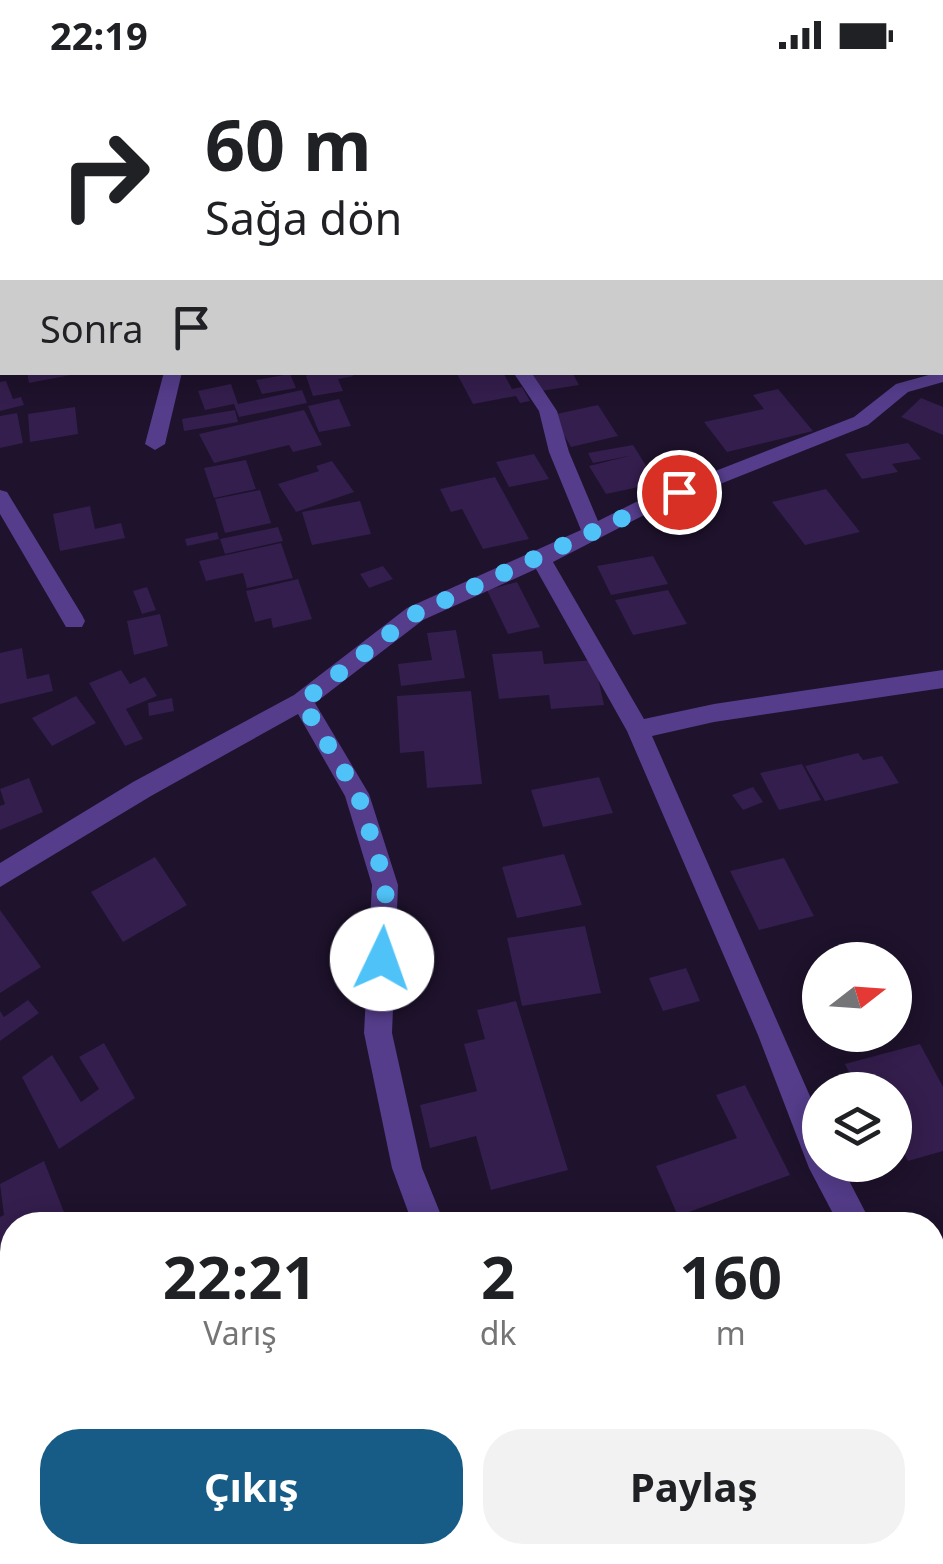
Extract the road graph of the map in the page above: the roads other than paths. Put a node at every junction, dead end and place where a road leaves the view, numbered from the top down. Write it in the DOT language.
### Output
graph roads {
  1 [pos="172,375"];
  2 [pos="524,375"];
  3 [pos="943,376"];
  4 [pos="155,444"];
  5 [pos="0,498"];
  6 [pos="593,533"];
  7 [pos="541,559"];
  8 [pos="74,621"];
  9 [pos="943,679"];
  10 [pos="302,702"];
  11 [pos="638,730"];
  12 [pos="0,876"];
  13 [pos="802,1111"];
  14 [pos="833,1182"];
  15 [pos="424,1212"];
  16 [pos="849,1212"];
  1 -- 4 [label="street"];
  2 -- 6 [label="street"];
  3 -- 6 [label="street"];
  5 -- 8 [label="street"];
  6 -- 7 [label="street"];
  7 -- 10 [label="street"];
  7 -- 11 [label="street"];
  9 -- 11 [label="street"];
  10 -- 12 [label="street"];
  10 -- 15 [label="street"];
  11 -- 13 [label="street"];
  14 -- 16 [label="street"];
}
